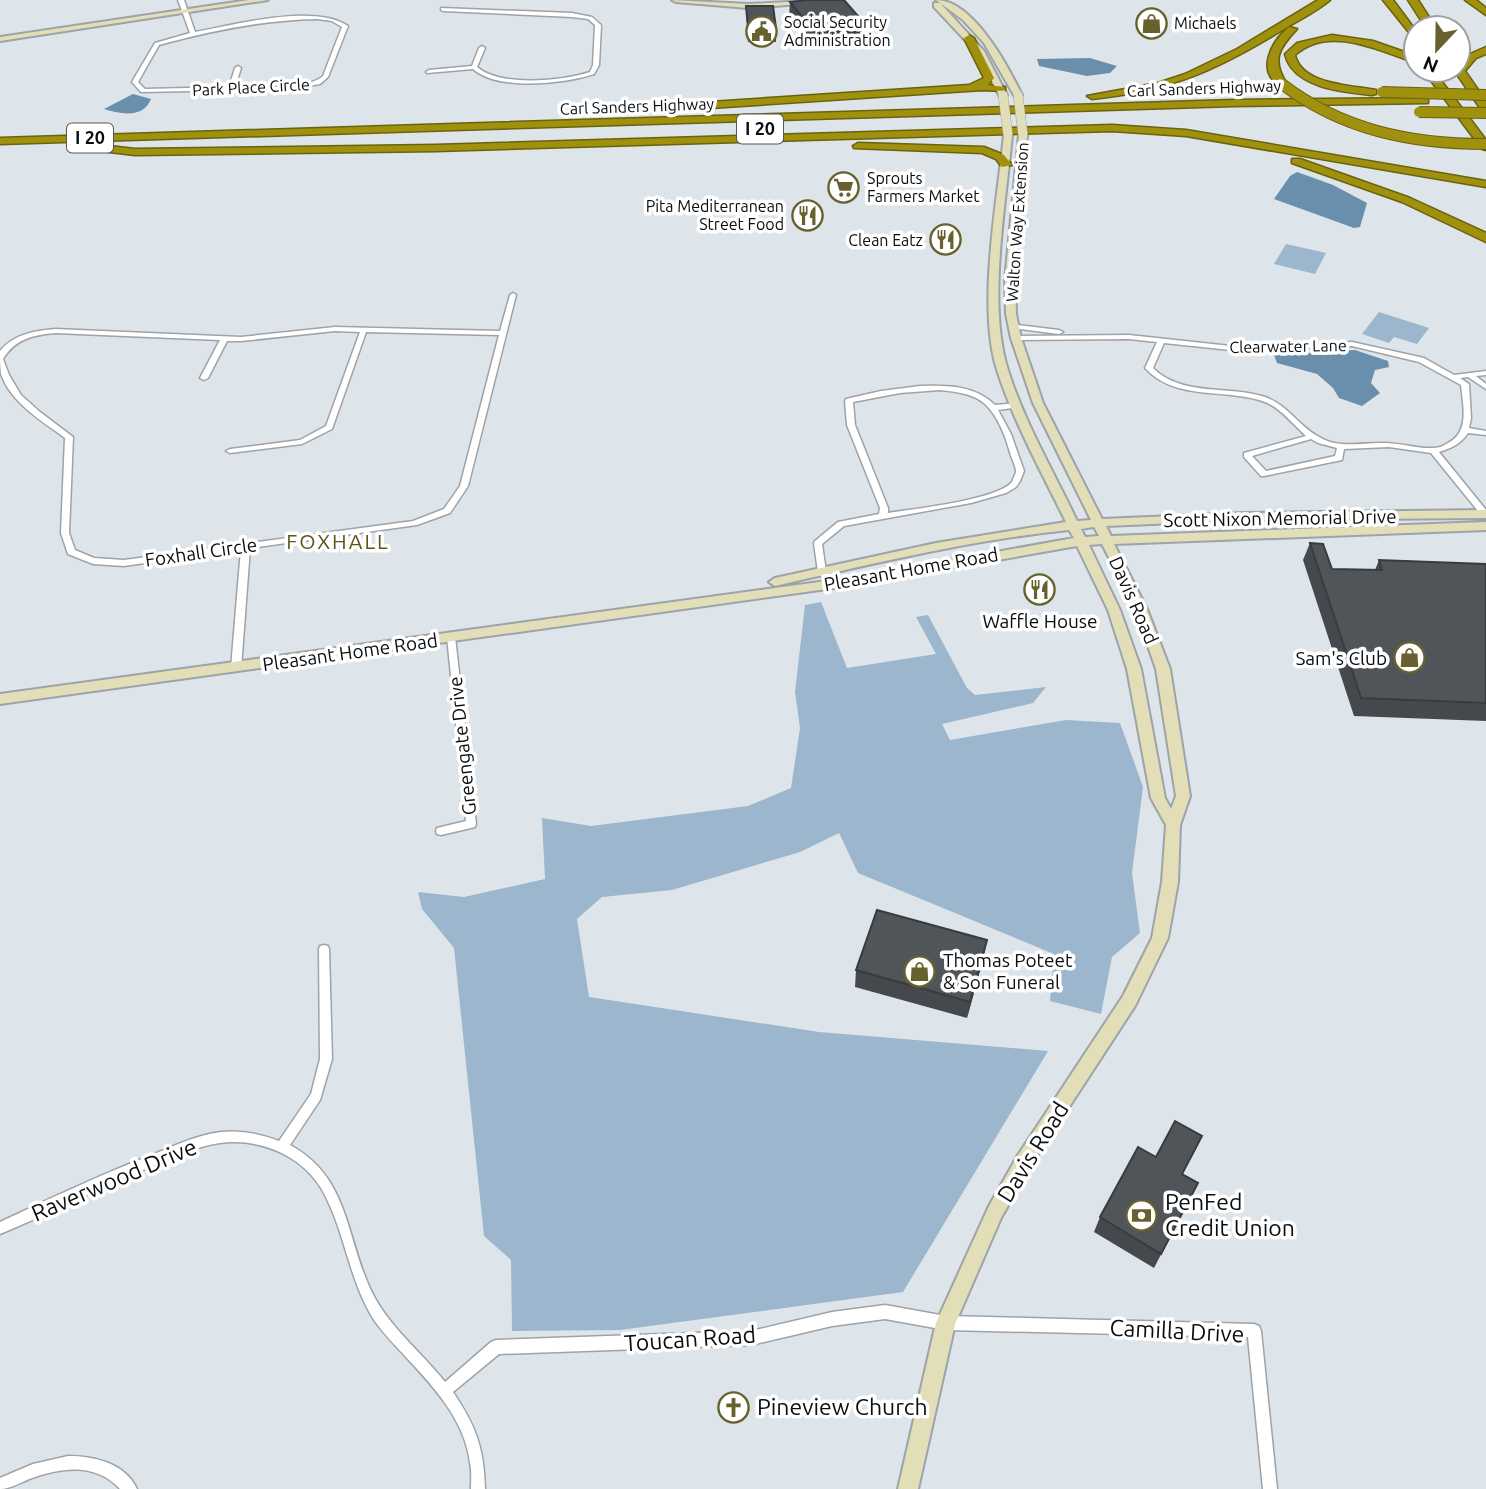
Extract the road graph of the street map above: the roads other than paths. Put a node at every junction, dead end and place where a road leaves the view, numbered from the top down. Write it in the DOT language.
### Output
graph roads {
  1 [pos="181,0"];
  2 [pos="264,0"];
  3 [pos="493,0"];
  4 [pos="676,0"];
  5 [pos="825,0"];
  6 [pos="949,0"];
  7 [pos="1325,0"];
  8 [pos="1388,0"];
  9 [pos="1470,0"];
  10 [pos="934,1"];
  11 [pos="1313,7"];
  12 [pos="956,8"];
  13 [pos="443,9"];
  14 [pos="186,10"];
  15 [pos="488,11"];
  16 [pos="1486,12"];
  17 [pos="1402,18"];
  18 [pos="193,34"];
  19 [pos="969,38"];
  20 [pos="0,39"];
  21 [pos="482,48"];
  22 [pos="1402,54"];
  23 [pos="474,67"];
  24 [pos="238,68"];
  25 [pos="429,72"];
  26 [pos="1439,84"];
  27 [pos="1452,84"];
  28 [pos="1469,84"];
  29 [pos="232,89"];
  30 [pos="965,89"];
  31 [pos="1002,92"];
  32 [pos="1382,92"];
  33 [pos="1017,94"];
  34 [pos="1486,95"];
  35 [pos="1486,103"];
  36 [pos="1422,107"];
  37 [pos="1486,111"];
  38 [pos="860,115"];
  39 [pos="386,130"];
  40 [pos="318,132"];
  41 [pos="1486,138"];
  42 [pos="1023,139"];
  43 [pos="1008,140"];
  44 [pos="0,141"];
  45 [pos="621,142"];
  46 [pos="1247,143"];
  47 [pos="1486,145"];
  48 [pos="887,146"];
  49 [pos="101,148"];
  50 [pos="0,152"];
  51 [pos="1006,165"];
  52 [pos="1481,184"];
  53 [pos="1486,238"];
  54 [pos="995,263"];
  55 [pos="1011,265"];
  56 [pos="513,295"];
  57 [pos="1013,326"];
  58 [pos="363,332"];
  59 [pos="503,333"];
  60 [pos="1084,336"];
  61 [pos="225,338"];
  62 [pos="1016,338"];
  63 [pos="1161,342"];
  64 [pos="0,359"];
  65 [pos="1486,373"];
  66 [pos="1469,375"];
  67 [pos="1454,377"];
  68 [pos="204,378"];
  69 [pos="1486,387"];
  70 [pos="1016,405"];
  71 [pos="992,408"];
  72 [pos="1466,430"];
  73 [pos="1486,433"];
  74 [pos="1310,437"];
  75 [pos="1341,446"];
  76 [pos="230,451"];
  77 [pos="1433,452"];
  78 [pos="883,516"];
  79 [pos="1486,518"];
  80 [pos="1097,523"];
  81 [pos="1074,526"];
  82 [pos="1107,539"];
  83 [pos="1081,541"];
  84 [pos="246,546"];
  85 [pos="822,572"];
  86 [pos="831,584"];
  87 [pos="699,600"];
  88 [pos="451,638"];
  89 [pos="236,668"];
  90 [pos="0,699"];
  91 [pos="1173,825"];
  92 [pos="441,831"];
  93 [pos="324,949"];
  94 [pos="282,1147"];
  95 [pos="0,1228"];
  96 [pos="946,1323"];
  97 [pos="446,1390"];
  98 [pos="0,1485"];
  99 [pos="130,1489"];
  100 [pos="478,1489"];
  101 [pos="908,1489"];
  102 [pos="1270,1489"];
  1 -- 14 [label="street"];
  2 -- 14 [label="main road"];
  3 -- 15 [label="street"];
  4 -- 5 [label="main road"];
  6 -- 12 [label="main road"];
  7 -- 11 [label="highway"];
  8 -- 17 [label="highway"];
  9 -- 16 [label="highway"];
  10 -- 12 [label="main road, Walton Way Extension"];
  10 -- 19 [label="main road, Walton Way Extension"];
  11 -- 39 [label="highway"];
  11 -- 47 [label="highway, bridge"];
  12 -- 33 [label="main road, Walton Way Extension"];
  13 -- 15 [label="street"];
  14 -- 18 [label="street"];
  14 -- 20 [label="main road"];
  15 -- 23 [label="street"];
  18 -- 29 [label="street, Park Place Circle"];
  18 -- 29 [label="street, Park Place Circle"];
  19 -- 30 [label="highway"];
  19 -- 31 [label="main road, Walton Way Extension"];
  21 -- 23 [label="street"];
  22 -- 32 [label="highway"];
  23 -- 25 [label="street"];
  24 -- 29 [label="street"];
  26 -- 47 [label="highway"];
  27 -- 41 [label="highway"];
  28 -- 37 [label="highway"];
  30 -- 31 [label="highway"];
  30 -- 40 [label="highway"];
  31 -- 33 [label="main road"];
  31 -- 43 [label="main road, Walton Way Extension, bridge"];
  32 -- 34 [label="highway, bridge"];
  32 -- 38 [label="highway"];
  33 -- 42 [label="main road, Walton Way Extension, bridge"];
  35 -- 36 [label="highway, Carl Sanders Highway / I 20"];
  36 -- 37 [label="highway, Carl Sanders Highway / I 20, bridge"];
  36 -- 38 [label="highway, Carl Sanders Highway / I 20"];
  36 -- 49 [label="highway, Carl Sanders Highway / I 20"];
  38 -- 39 [label="highway, Carl Sanders Highway / I 20"];
  39 -- 40 [label="highway, Carl Sanders Highway / I 20"];
  40 -- 44 [label="highway, Carl Sanders Highway / I 20"];
  42 -- 43 [label="main road"];
  42 -- 55 [label="main road, Walton Way Extension"];
  43 -- 48 [label="highway"];
  43 -- 51 [label="main road, Walton Way Extension"];
  45 -- 46 [label="highway"];
  45 -- 48 [label="highway"];
  45 -- 49 [label="highway"];
  46 -- 52 [label="highway"];
  46 -- 53 [label="highway"];
  48 -- 51 [label="highway"];
  49 -- 50 [label="highway, Carl Sanders Highway / I 20"];
  51 -- 54 [label="main road, Walton Way Extension"];
  54 -- 55 [label="main road"];
  54 -- 70 [label="main road, Walton Way Extension"];
  55 -- 57 [label="main road, Walton Way Extension"];
  56 -- 59 [label="street, Foxhall Circle"];
  57 -- 60 [label="street"];
  57 -- 62 [label="main road, Walton Way Extension"];
  58 -- 59 [label="street, Foxhall Circle"];
  58 -- 61 [label="street, Foxhall Circle"];
  58 -- 76 [label="street"];
  59 -- 84 [label="street, Foxhall Circle"];
  60 -- 62 [label="street, Clearwater Lane"];
  60 -- 63 [label="street, Clearwater Lane"];
  61 -- 64 [label="street, Foxhall Circle"];
  61 -- 68 [label="street"];
  62 -- 80 [label="main road, Walton Way Extension"];
  63 -- 67 [label="street, Clearwater Lane"];
  63 -- 74 [label="street"];
  64 -- 84 [label="street, Foxhall Circle"];
  65 -- 66 [label="street"];
  66 -- 67 [label="street"];
  66 -- 69 [label="street"];
  67 -- 72 [label="street"];
  70 -- 71 [label="street"];
  70 -- 81 [label="main road, Walton Way Extension"];
  71 -- 78 [label="street"];
  71 -- 78 [label="street"];
  72 -- 73 [label="street"];
  72 -- 77 [label="street"];
  74 -- 75 [label="street"];
  74 -- 75 [label="street"];
  75 -- 77 [label="street"];
  77 -- 79 [label="street"];
  78 -- 85 [label="street"];
  79 -- 80 [label="main road, Scott Nixon Memorial Drive"];
  79 -- 82 [label="main road, Scott Nixon Memorial Drive"];
  80 -- 81 [label="main road, Scott Nixon Memorial Drive"];
  80 -- 82 [label="main road, Walton Way Extension"];
  81 -- 83 [label="main road, Walton Way Extension"];
  81 -- 85 [label="main road, Pleasant Home Road"];
  82 -- 83 [label="main road, Scott Nixon Memorial Drive"];
  82 -- 91 [label="main road, Davis Road"];
  83 -- 86 [label="main road, Pleasant Home Road"];
  83 -- 91 [label="main road, Davis Road"];
  84 -- 89 [label="street"];
  85 -- 86 [label="street"];
  85 -- 87 [label="main road, Pleasant Home Road"];
  86 -- 87 [label="main road, Pleasant Home Road"];
  87 -- 88 [label="main road, Pleasant Home Road"];
  88 -- 89 [label="main road, Pleasant Home Road"];
  88 -- 92 [label="street, Greengate Drive"];
  89 -- 90 [label="main road, Pleasant Home Road"];
  91 -- 96 [label="main road, Davis Road"];
  93 -- 94 [label="street"];
  94 -- 95 [label="street, Raverwood Drive"];
  94 -- 97 [label="street, Raverwood Drive"];
  96 -- 97 [label="street, Toucan Road"];
  96 -- 101 [label="main road, Davis Road"];
  96 -- 102 [label="street, Camilla Drive"];
  97 -- 100 [label="street, Raverwood Drive"];
  98 -- 99 [label="street"];
}
